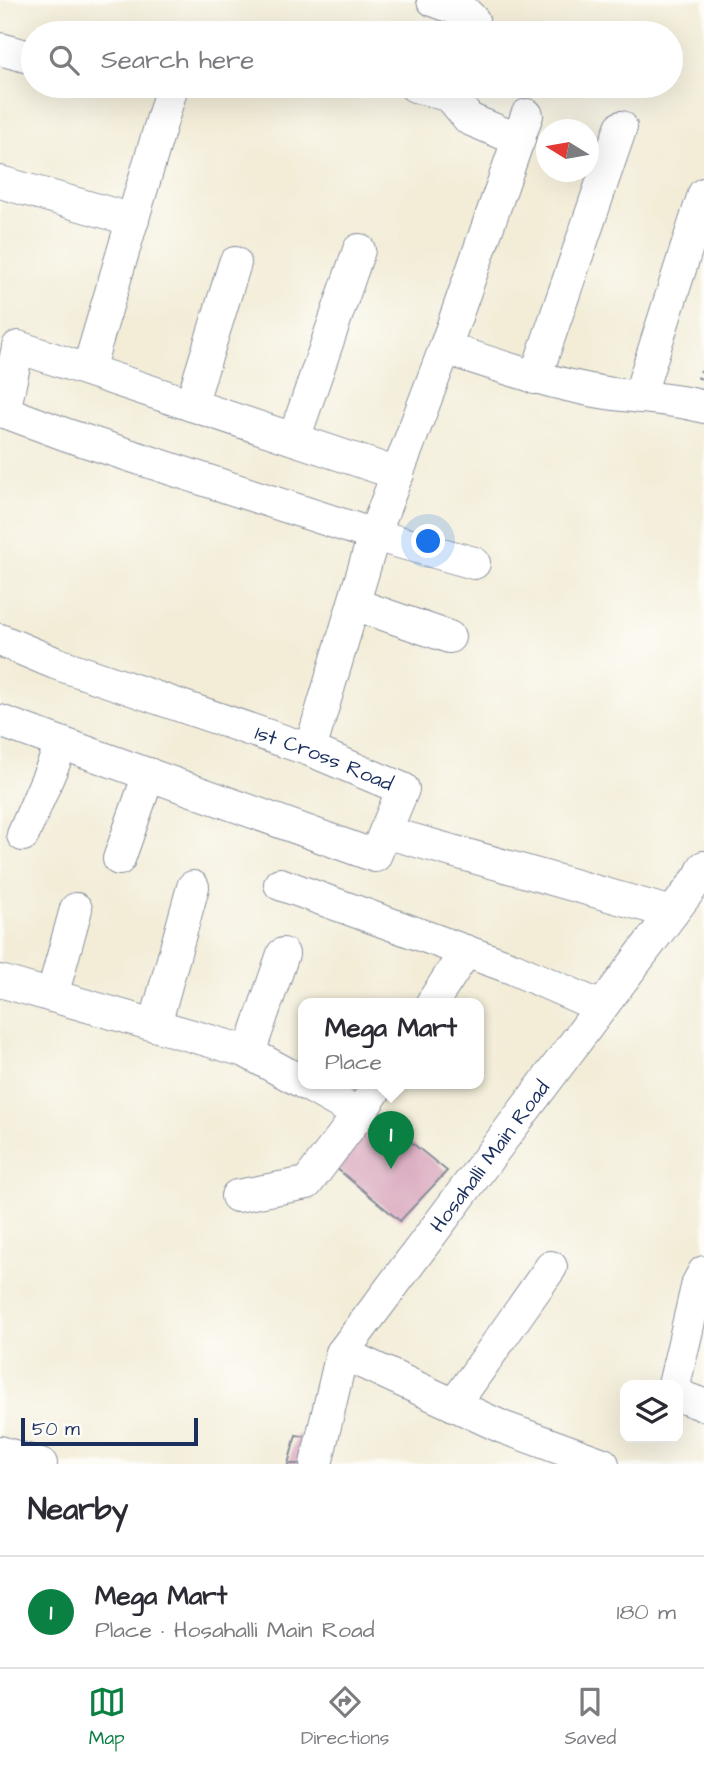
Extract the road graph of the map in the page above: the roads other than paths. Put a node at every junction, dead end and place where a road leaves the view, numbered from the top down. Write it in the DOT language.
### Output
graph roads {
  1 [pos="433,0"];
  2 [pos="473,21"];
  3 [pos="0,49"];
  4 [pos="21,55"];
  5 [pos="169,98"];
  6 [pos="456,98"];
  7 [pos="621,127"];
  8 [pos="0,182"];
  9 [pos="704,194"];
  10 [pos="133,220"];
  11 [pos="359,250"];
  12 [pos="235,263"];
  13 [pos="445,348"];
  14 [pos="88,370"];
  15 [pos="535,378"];
  16 [pos="639,397"];
  17 [pos="191,405"];
  18 [pos="704,407"];
  19 [pos="2,411"];
  20 [pos="294,439"];
  21 [pos="398,474"];
  22 [pos="374,535"];
  23 [pos="474,563"];
  24 [pos="354,604"];
  25 [pos="449,637"];
  26 [pos="0,640"];
  27 [pos="0,721"];
  28 [pos="62,744"];
  29 [pos="310,750"];
  30 [pos="149,775"];
  31 [pos="385,832"];
  32 [pos="23,835"];
  33 [pos="119,859"];
  34 [pos="703,874"];
  35 [pos="280,884"];
  36 [pos="193,887"];
  37 [pos="76,909"];
  38 [pos="672,913"];
  39 [pos="466,951"];
  40 [pos="283,954"];
  41 [pos="0,981"];
  42 [pos="52,996"];
  43 [pos="435,998"];
  44 [pos="601,1007"];
  45 [pos="155,1025"];
  46 [pos="249,1053"];
  47 [pos="298,1080"];
  48 [pos="315,1089"];
  49 [pos="376,1089"];
  50 [pos="359,1114"];
  51 [pos="237,1196"];
  52 [pos="551,1267"];
  53 [pos="704,1272"];
  54 [pos="342,1353"];
  55 [pos="675,1380"];
  56 [pos="683,1397"];
  57 [pos="454,1405"];
  58 [pos="704,1405"];
  59 [pos="0,1452"];
  60 [pos="41,1464"];
  61 [pos="316,1464"];
  62 [pos="603,1464"];
  1 -- 2 [label="street"];
  3 -- 4 [label="street"];
  5 -- 10 [label="street"];
  6 -- 13 [label="street"];
  7 -- 15 [label="street"];
  8 -- 10 [label="street"];
  9 -- 16 [label="street"];
  10 -- 14 [label="street"];
  11 -- 20 [label="street"];
  12 -- 17 [label="street"];
  13 -- 15 [label="street"];
  13 -- 21 [label="street"];
  14 -- 17 [label="street"];
  14 -- 19 [label="street"];
  15 -- 16 [label="street"];
  16 -- 18 [label="street"];
  17 -- 20 [label="street"];
  19 -- 22 [label="street"];
  20 -- 21 [label="street"];
  21 -- 22 [label="street"];
  22 -- 23 [label="street"];
  22 -- 24 [label="street"];
  24 -- 25 [label="street"];
  24 -- 29 [label="street"];
  26 -- 29 [label="street, 1st Cross Road"];
  27 -- 28 [label="street"];
  28 -- 30 [label="street"];
  28 -- 32 [label="street"];
  29 -- 31 [label="street, 1st Cross Road"];
  30 -- 31 [label="street"];
  30 -- 33 [label="street"];
  31 -- 38 [label="street"];
  34 -- 38 [label="street, Hosahalli Main Road"];
  35 -- 39 [label="street"];
  36 -- 45 [label="street"];
  37 -- 42 [label="street"];
  38 -- 44 [label="street, Hosahalli Main Road"];
  39 -- 43 [label="street"];
  39 -- 44 [label="street"];
  40 -- 46 [label="street"];
  41 -- 42 [label="street"];
  42 -- 45 [label="street"];
  44 -- 54 [label="street, Hosahalli Main Road"];
  45 -- 46 [label="street"];
  46 -- 47 [label="street"];
  48 -- 50 [label="street"];
  49 -- 50 [label="street"];
  50 -- 51 [label="street"];
  52 -- 57 [label="street"];
  53 -- 55 [label="street"];
  54 -- 57 [label="street"];
  54 -- 61 [label="street, Hosahalli Main Road"];
  56 -- 58 [label="street"];
  57 -- 62 [label="street"];
  59 -- 60 [label="street"];
}
